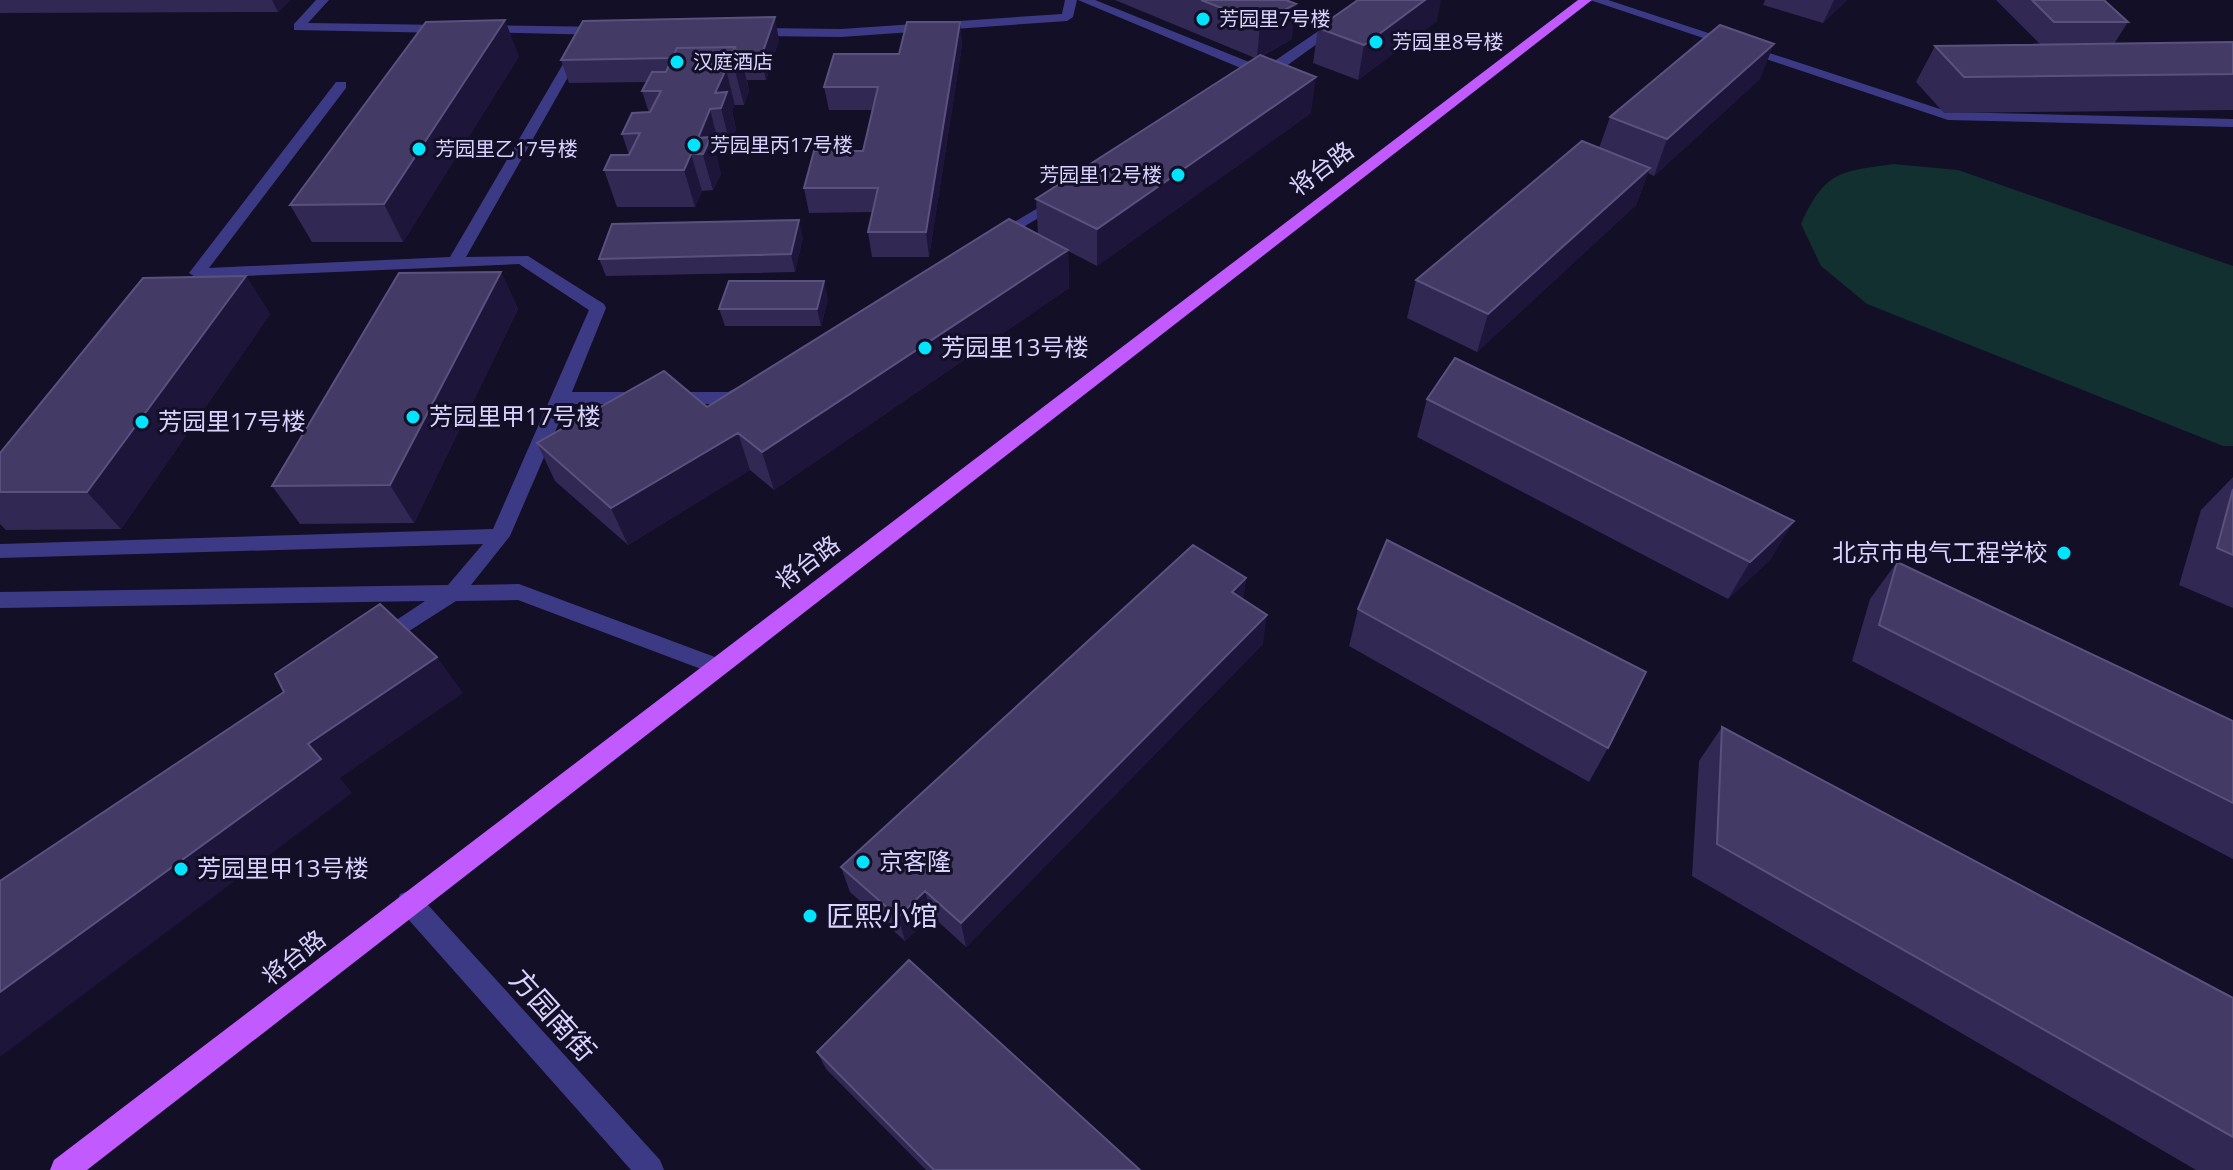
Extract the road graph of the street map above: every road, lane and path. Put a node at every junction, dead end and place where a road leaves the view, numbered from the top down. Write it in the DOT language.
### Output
graph roads {
  1 [pos="323,0"];
  2 [pos="1071,0"];
  3 [pos="1084,0"];
  4 [pos="1372,0"];
  5 [pos="1586,0"];
  6 [pos="1596,0"];
  7 [pos="588,30"];
  8 [pos="620,31"];
  9 [pos="747,32"];
  10 [pos="1266,74"];
  11 [pos="341,85"];
  12 [pos="1239,90"];
  13 [pos="2233,123"];
  14 [pos="1067,195"];
  15 [pos="987,243"];
  16 [pos="455,262"];
  17 [pos="757,381"];
  18 [pos="561,398"];
  19 [pos="500,536"];
  20 [pos="0,551"];
  21 [pos="454,592"];
  22 [pos="0,600"];
  23 [pos="363,653"];
  24 [pos="716,666"];
  25 [pos="409,902"];
  26 [pos="64,1170"];
  27 [pos="650,1170"];
  1 -- 7 [label="street"];
  2 -- 9 [label="street"];
  3 -- 10 [label="street"];
  4 -- 10 [label="street"];
  5 -- 24 [label="main road, 将台路"];
  6 -- 13 [label="street"];
  7 -- 8 [label="street"];
  7 -- 16 [label="street"];
  10 -- 12 [label="street"];
  11 -- 16 [label="street"];
  14 -- 15 [label="street"];
  16 -- 18 [label="street"];
  17 -- 18 [label="street"];
  18 -- 19 [label="street"];
  19 -- 20 [label="street"];
  19 -- 21 [label="street"];
  21 -- 22 [label="street"];
  21 -- 23 [label="street"];
  21 -- 24 [label="street"];
  24 -- 25 [label="main road, 将台路"];
  25 -- 26 [label="main road, 将台路"];
  25 -- 27 [label="street, 方园南街"];
}
